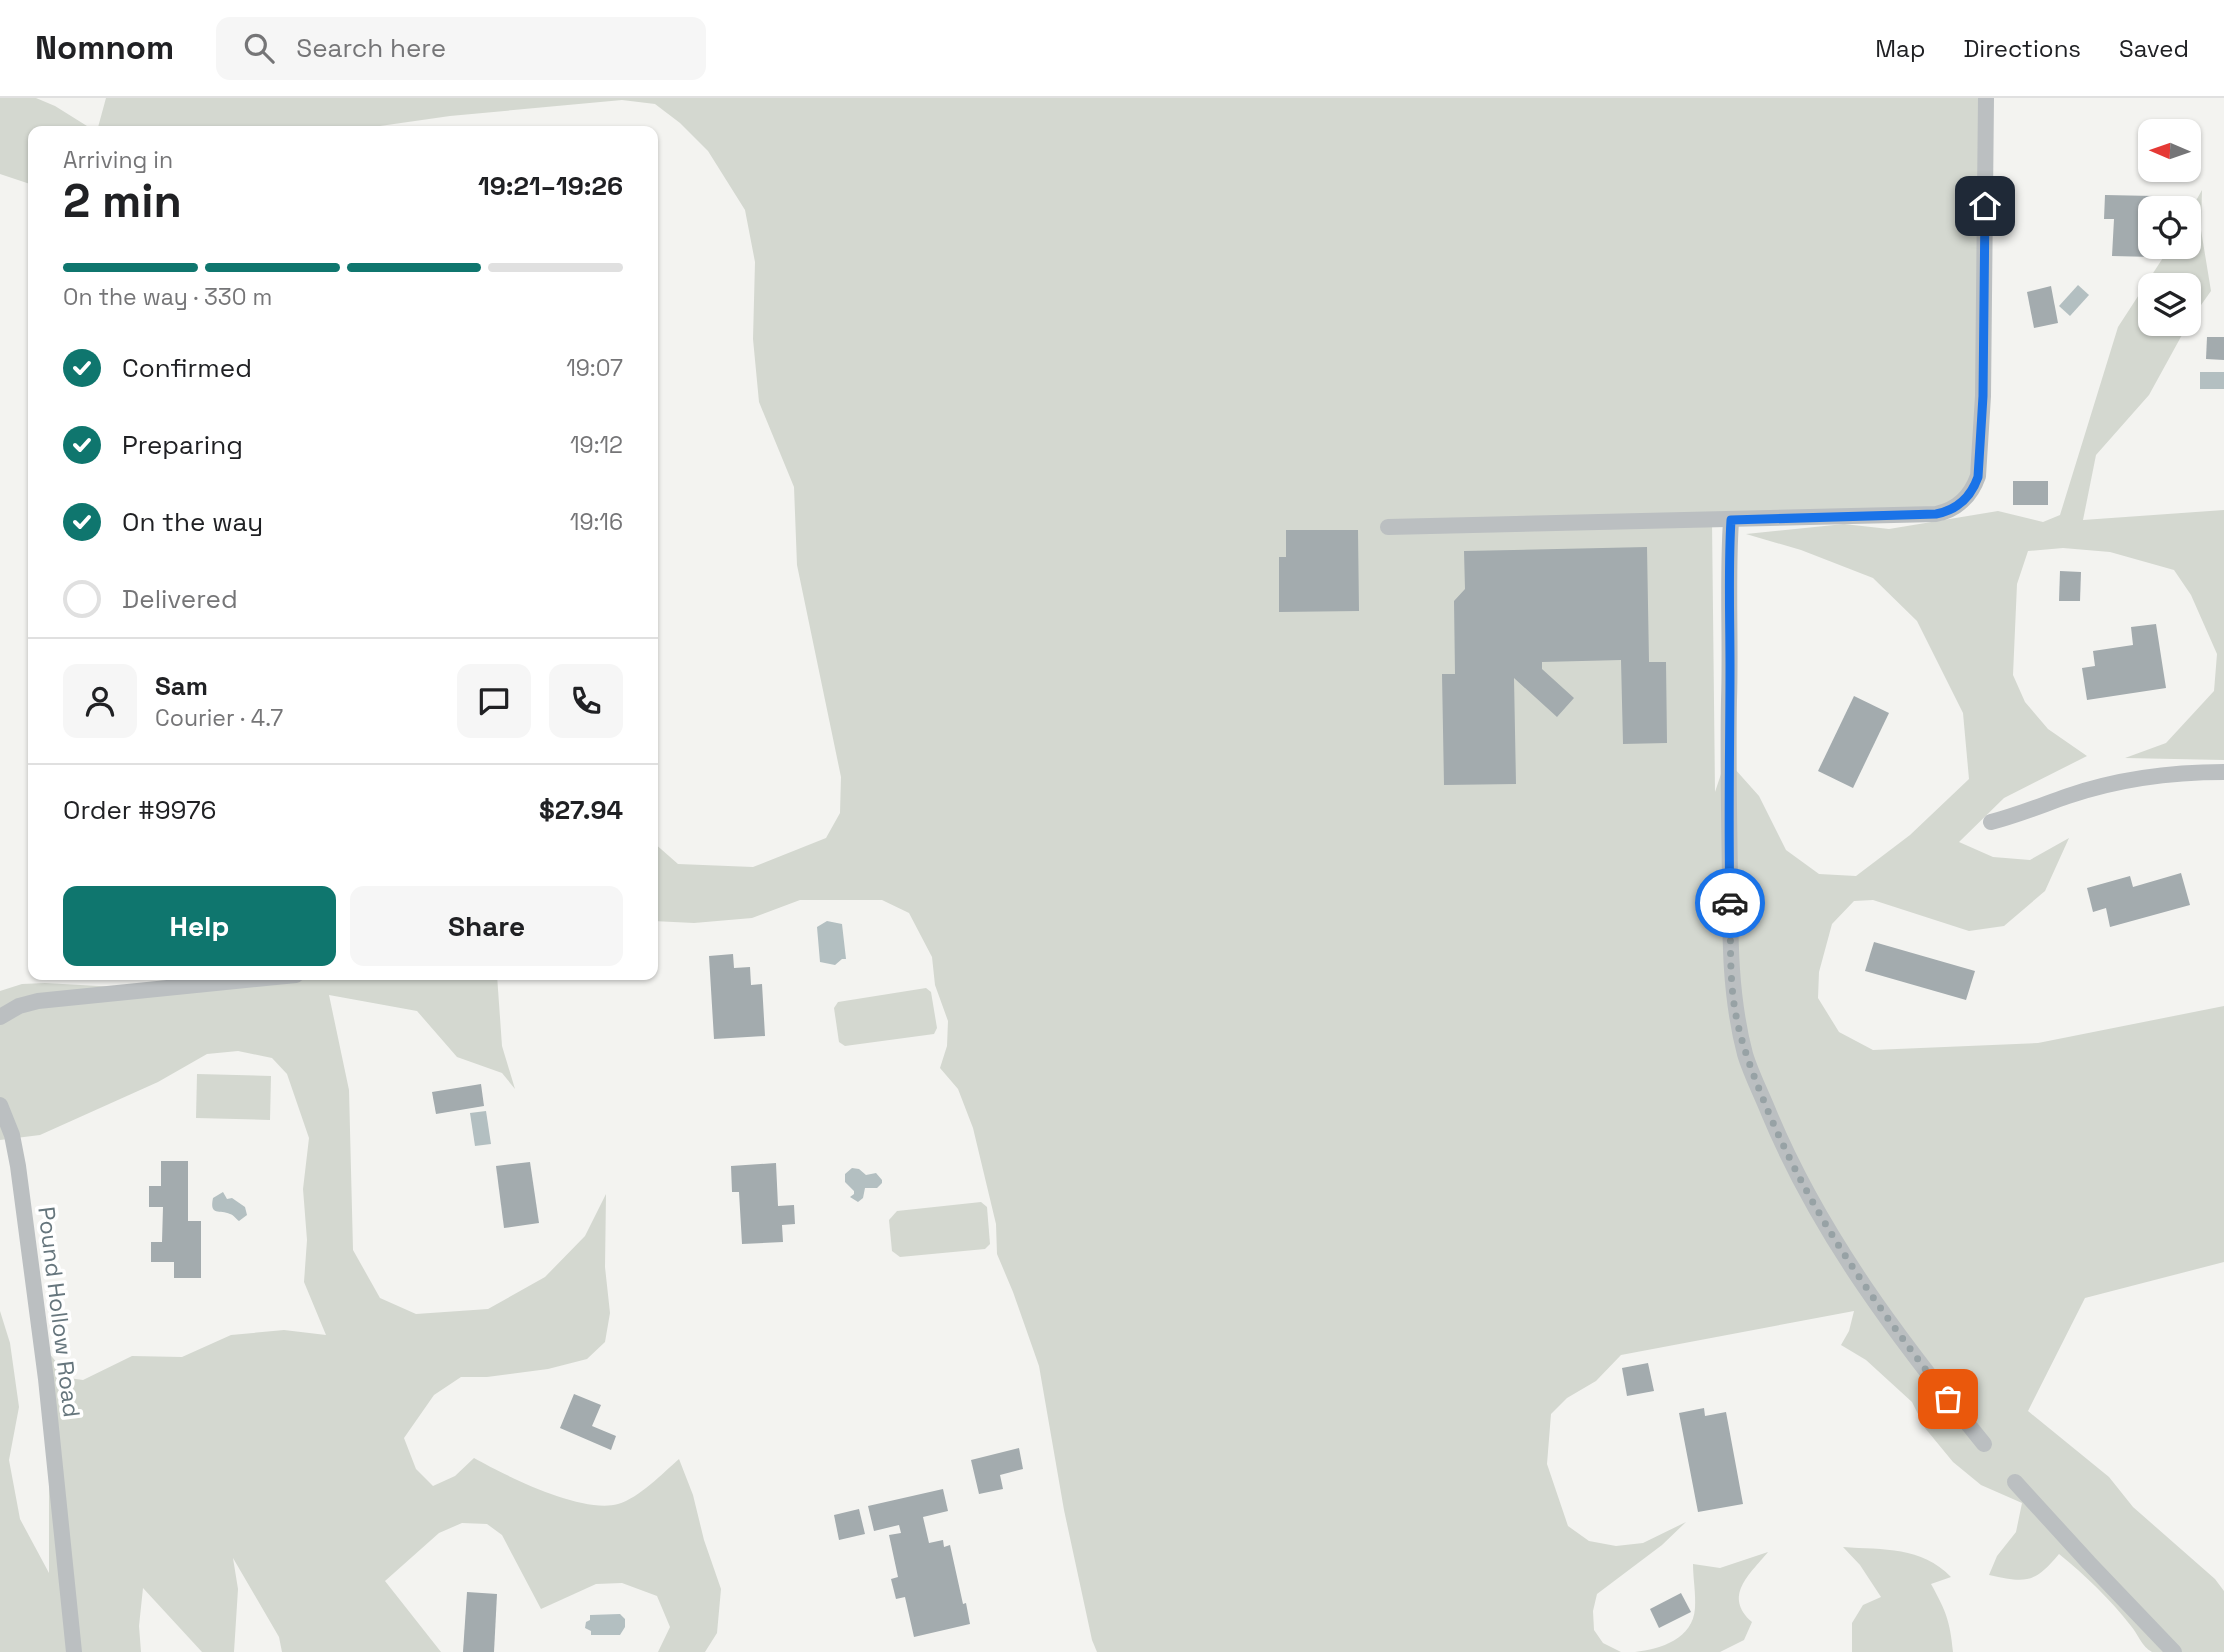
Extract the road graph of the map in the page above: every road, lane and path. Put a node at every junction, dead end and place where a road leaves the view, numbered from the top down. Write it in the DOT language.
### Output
graph roads {
  1 [pos="1986,98"];
  2 [pos="1731,520"];
  3 [pos="1388,527"];
  4 [pos="2224,772"];
  5 [pos="1991,822"];
  6 [pos="246,980"];
  7 [pos="0,1017"];
  8 [pos="0,1105"];
  9 [pos="1984,1444"];
  10 [pos="2015,1482"];
  11 [pos="74,1652"];
  12 [pos="2174,1652"];
  1 -- 2 [label="street"];
  2 -- 3 [label="street"];
  2 -- 9 [label="street"];
  4 -- 5 [label="street"];
  6 -- 7 [label="street"];
  8 -- 11 [label="street, Pound Hollow Road"];
  10 -- 12 [label="street"];
}
